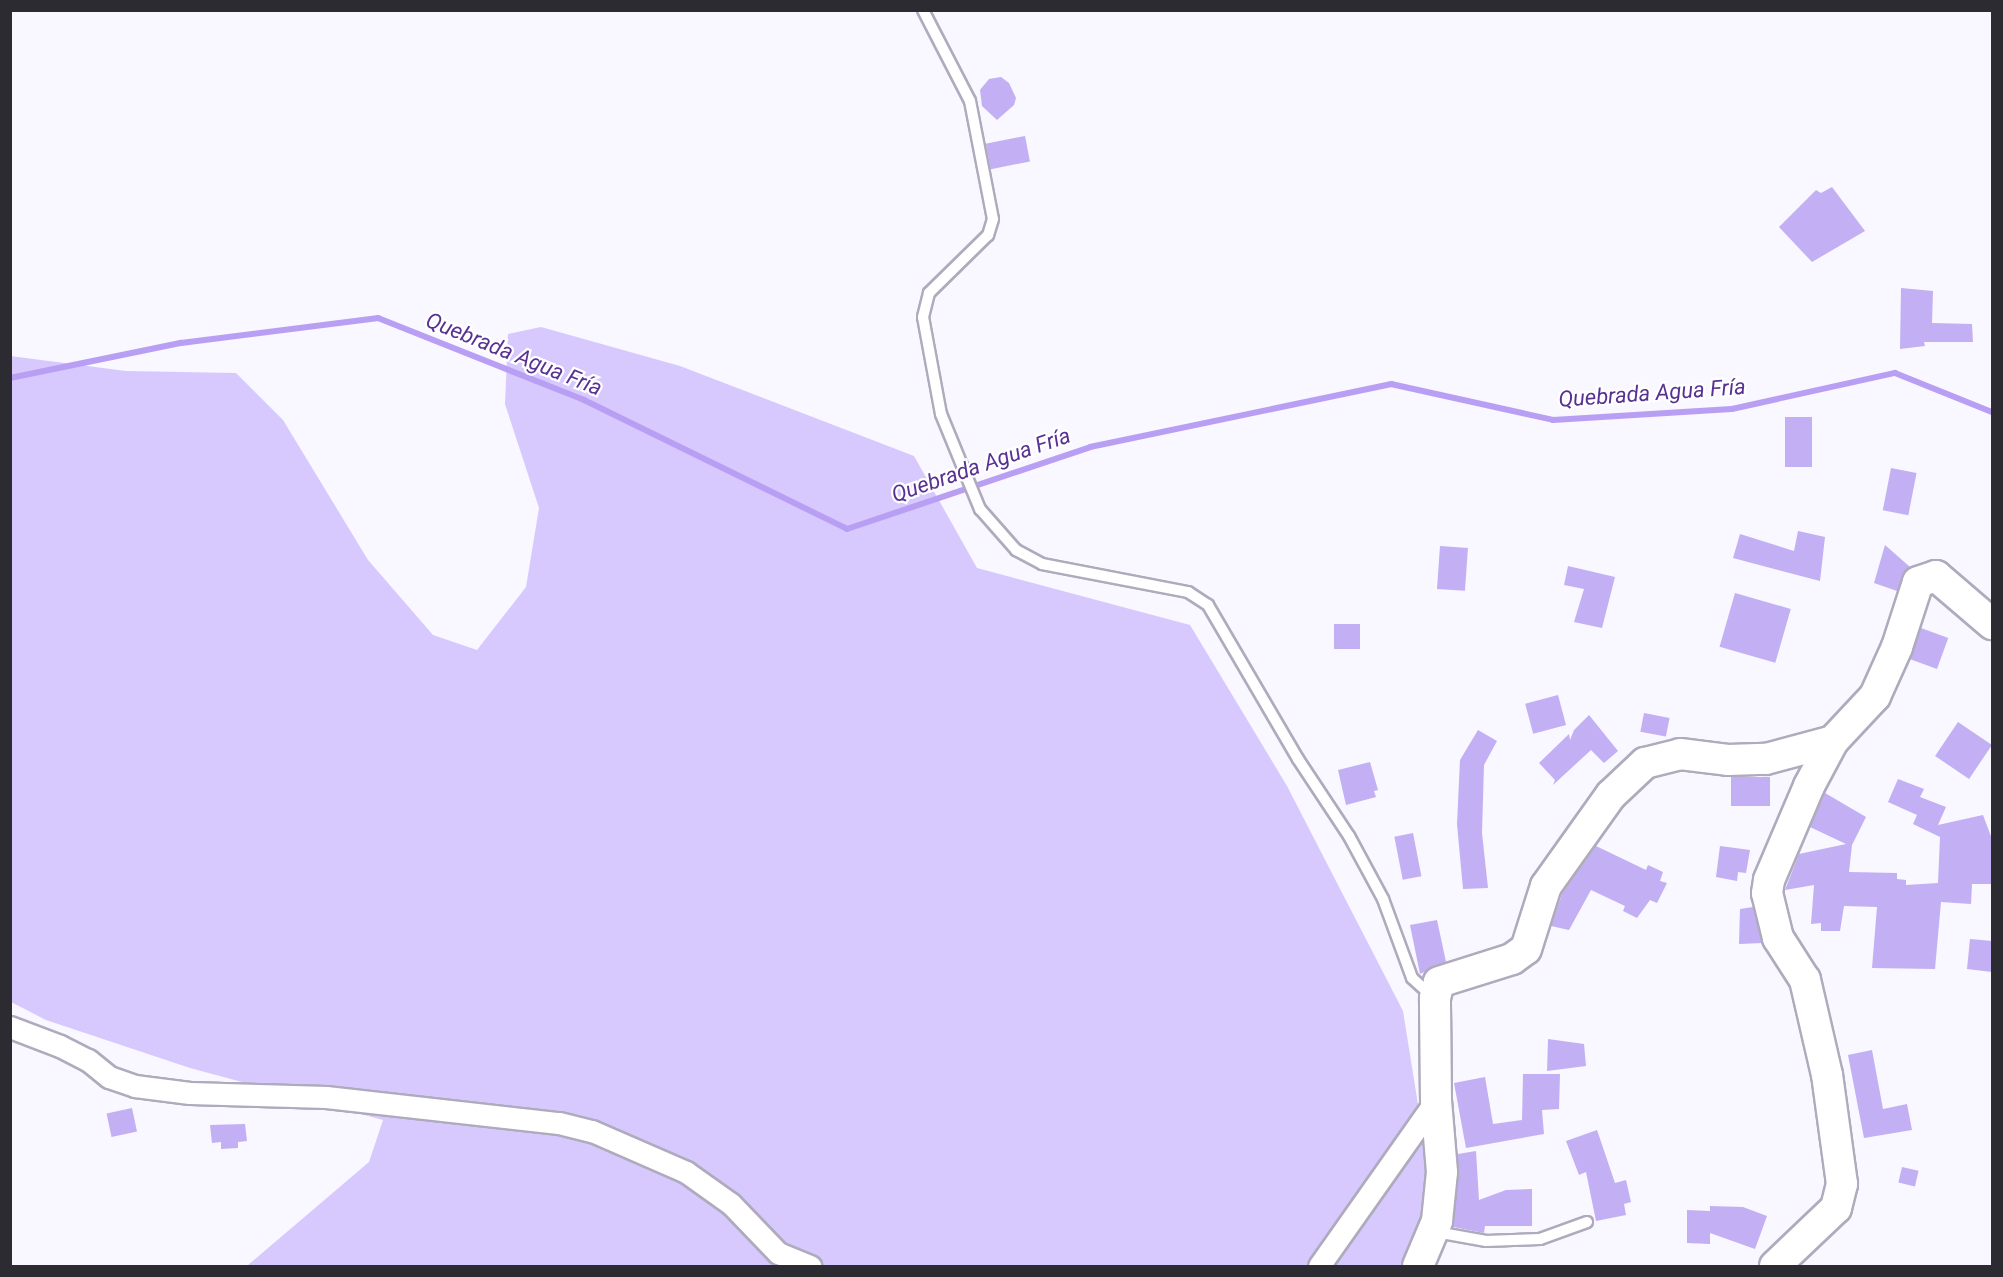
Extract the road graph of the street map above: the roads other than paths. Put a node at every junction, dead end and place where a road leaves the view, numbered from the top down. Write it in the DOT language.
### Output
graph roads {
  1 [pos="923,10"];
  2 [pos="1992,624"];
  3 [pos="1833,741"];
  4 [pos="1435,998"];
  5 [pos="10,1027"];
  6 [pos="1436,1100"];
  7 [pos="1587,1222"];
  8 [pos="1433,1231"];
  9 [pos="810,1266"];
  10 [pos="1319,1266"];
  11 [pos="1418,1266"];
  12 [pos="1775,1266"];
  1 -- 4 [label="lane"];
  2 -- 3 [label="street"];
  3 -- 4 [label="street"];
  3 -- 12 [label="street"];
  4 -- 6 [label="street"];
  5 -- 9 [label="street"];
  6 -- 8 [label="street"];
  6 -- 10 [label="street"];
  7 -- 8 [label="lane"];
  8 -- 11 [label="street"];
}
